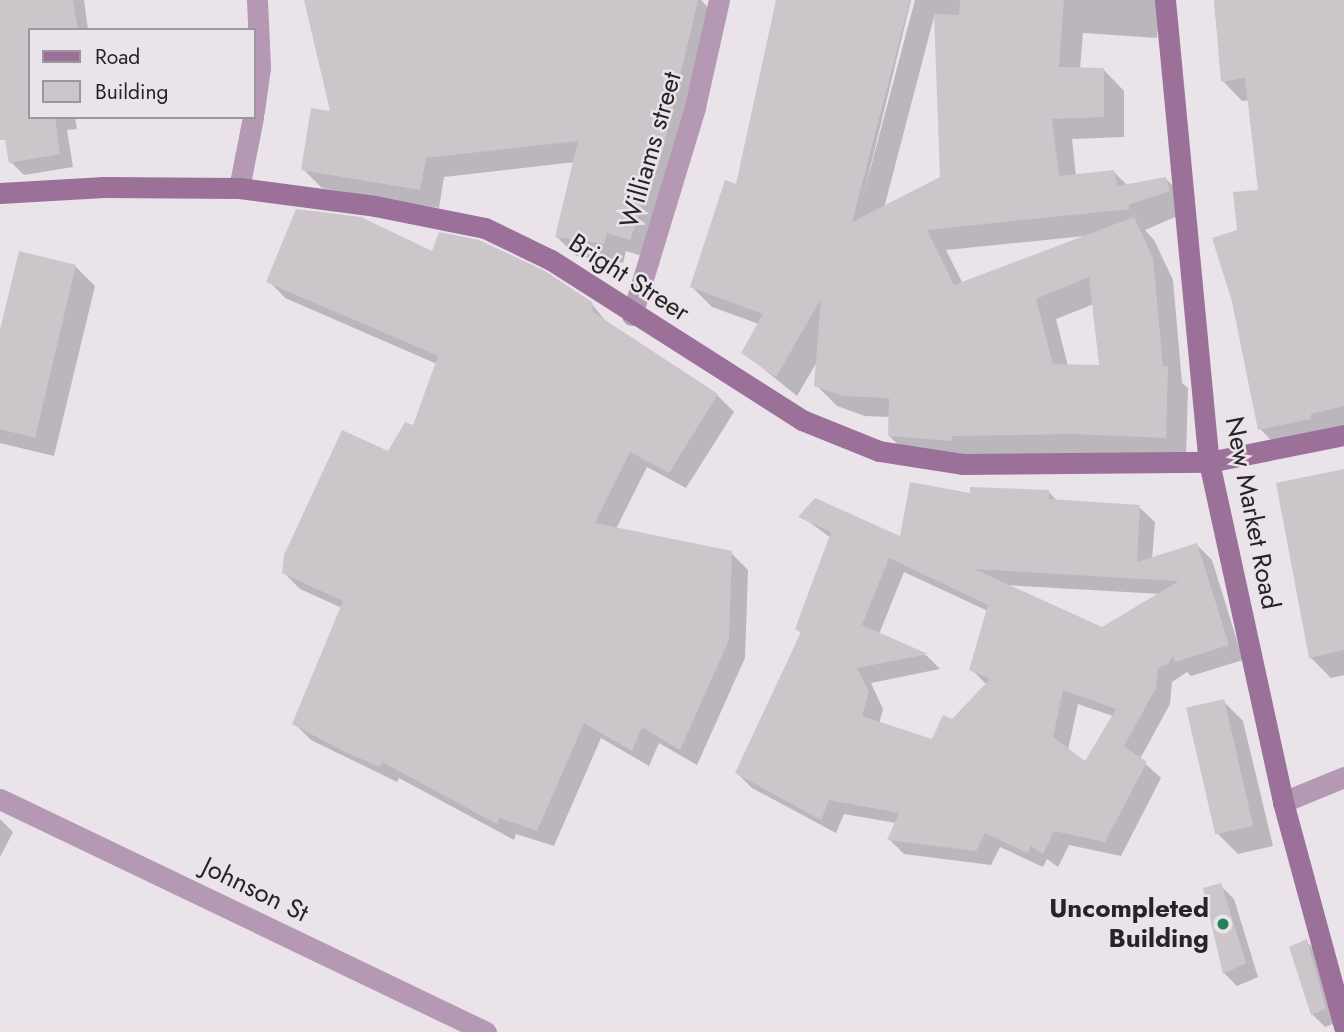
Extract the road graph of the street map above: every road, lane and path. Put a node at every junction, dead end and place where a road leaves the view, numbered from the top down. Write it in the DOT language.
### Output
graph roads {
  1 [pos="257,0"];
  2 [pos="719,0"];
  3 [pos="1165,0"];
  4 [pos="256,96"];
  5 [pos="253,119"];
  6 [pos="239,188"];
  7 [pos="0,193"];
  8 [pos="632,315"];
  9 [pos="1344,435"];
  10 [pos="1209,462"];
  11 [pos="1344,777"];
  12 [pos="0,799"];
  13 [pos="1283,803"];
  14 [pos="1344,1026"];
  15 [pos="486,1032"];
  1 -- 4 [label="street"];
  2 -- 8 [label="street, Williams street"];
  3 -- 10 [label="main road, New Market Road"];
  5 -- 6 [label="street"];
  6 -- 7 [label="main road, Bright Streer"];
  6 -- 8 [label="main road, Bright Streer"];
  8 -- 10 [label="main road, Bright Streer"];
  9 -- 10 [label="main road, Bright Streer"];
  10 -- 13 [label="main road, New Market Road"];
  11 -- 13 [label="street"];
  12 -- 15 [label="street, Johnson St"];
  13 -- 14 [label="main road, New Market Road"];
}
